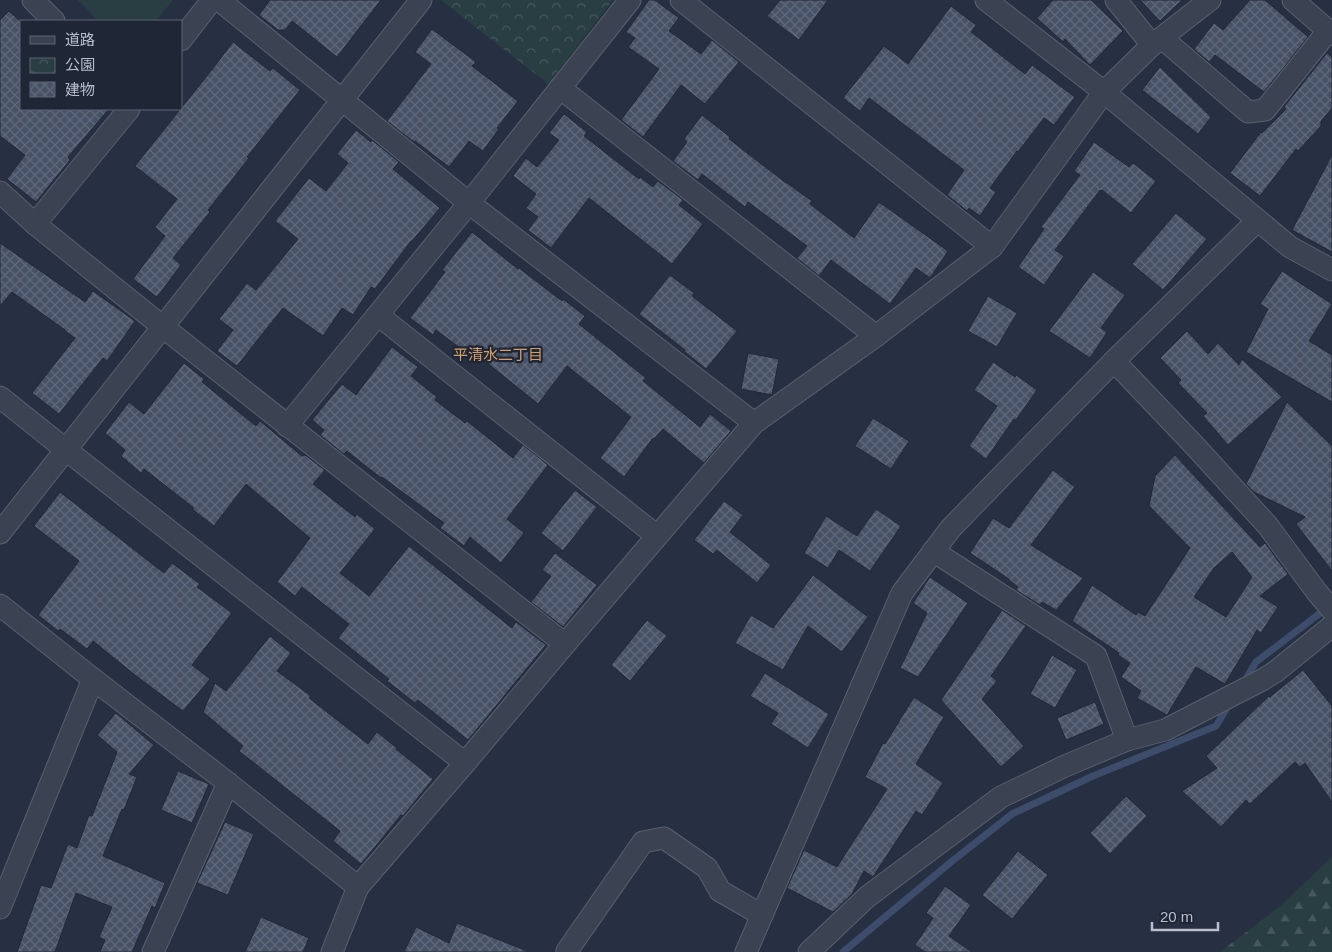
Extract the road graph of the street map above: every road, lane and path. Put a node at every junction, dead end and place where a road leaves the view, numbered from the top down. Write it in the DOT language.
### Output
graph roads {
  1 [pos="33,0"];
  2 [pos="212,0"];
  3 [pos="219,0"];
  4 [pos="421,0"];
  5 [pos="630,0"];
  6 [pos="681,0"];
  7 [pos="986,0"];
  8 [pos="1116,0"];
  9 [pos="1210,0"];
  10 [pos="1293,0"];
  11 [pos="53,20"];
  12 [pos="1330,32"];
  13 [pos="182,39"];
  14 [pos="1157,42"];
  15 [pos="560,88"];
  16 [pos="1104,92"];
  17 [pos="343,100"];
  18 [pos="128,110"];
  19 [pos="0,192"];
  20 [pos="469,203"];
  21 [pos="1258,221"];
  22 [pos="35,224"];
  23 [pos="992,247"];
  24 [pos="1332,270"];
  25 [pos="378,315"];
  26 [pos="163,327"];
  27 [pos="876,336"];
  28 [pos="1114,361"];
  29 [pos="0,396"];
  30 [pos="754,423"];
  31 [pos="287,426"];
  32 [pos="65,450"];
  33 [pos="0,533"];
  34 [pos="657,536"];
  35 [pos="933,551"];
  36 [pos="0,604"];
  37 [pos="1332,610"];
  38 [pos="1332,626"];
  39 [pos="564,644"];
  40 [pos="93,679"];
  41 [pos="1127,740"];
  42 [pos="465,763"];
  43 [pos="228,783"];
  44 [pos="358,887"];
  45 [pos="0,908"];
  46 [pos="762,915"];
  47 [pos="567,951"];
  48 [pos="153,952"];
  49 [pos="332,952"];
  50 [pos="746,952"];
  51 [pos="809,952"];
  1 -- 11 [label="street"];
  2 -- 13 [label="street"];
  3 -- 17 [label="street"];
  4 -- 17 [label="street"];
  5 -- 15 [label="street"];
  6 -- 23 [label="street"];
  7 -- 16 [label="street"];
  8 -- 14 [label="street"];
  9 -- 14 [label="street"];
  10 -- 12 [label="street"];
  12 -- 14 [label="street"];
  14 -- 16 [label="street"];
  15 -- 20 [label="street"];
  15 -- 27 [label="street"];
  16 -- 21 [label="street"];
  16 -- 23 [label="street"];
  17 -- 20 [label="street"];
  17 -- 26 [label="street"];
  18 -- 22 [label="street"];
  19 -- 22 [label="street"];
  20 -- 25 [label="street"];
  20 -- 30 [label="street"];
  21 -- 24 [label="street"];
  21 -- 28 [label="street"];
  22 -- 26 [label="street"];
  23 -- 27 [label="street"];
  25 -- 31 [label="street"];
  25 -- 34 [label="street"];
  26 -- 31 [label="street"];
  26 -- 32 [label="street"];
  27 -- 30 [label="street"];
  28 -- 35 [label="street"];
  28 -- 37 [label="street"];
  29 -- 32 [label="street"];
  30 -- 34 [label="street"];
  31 -- 39 [label="street"];
  32 -- 33 [label="street"];
  32 -- 42 [label="street"];
  34 -- 39 [label="street"];
  35 -- 41 [label="street"];
  35 -- 46 [label="street"];
  36 -- 40 [label="street"];
  38 -- 41 [label="street"];
  39 -- 42 [label="street"];
  40 -- 43 [label="street"];
  40 -- 45 [label="street"];
  41 -- 51 [label="street"];
  42 -- 44 [label="street"];
  43 -- 44 [label="street"];
  43 -- 48 [label="street"];
  44 -- 49 [label="street"];
  46 -- 47 [label="street"];
  46 -- 50 [label="street"];
}
